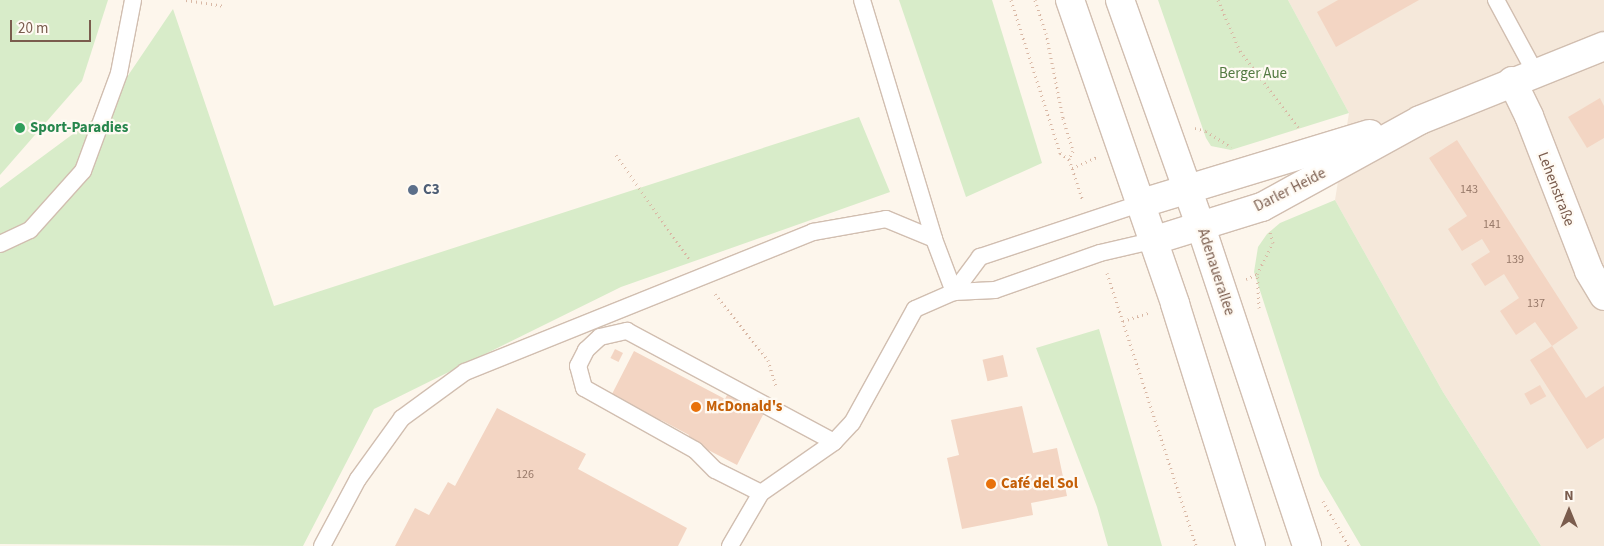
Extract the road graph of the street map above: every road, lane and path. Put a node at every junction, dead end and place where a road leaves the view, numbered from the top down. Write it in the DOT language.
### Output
graph roads {
  1 [pos="133,0"];
  2 [pos="186,0"];
  3 [pos="862,0"];
  4 [pos="1011,0"];
  5 [pos="1035,0"];
  6 [pos="1070,0"];
  7 [pos="1120,0"];
  8 [pos="1218,0"];
  9 [pos="1496,0"];
  10 [pos="225,6"];
  11 [pos="1604,46"];
  12 [pos="1523,77"];
  13 [pos="1420,120"];
  14 [pos="1316,150"];
  15 [pos="616,155"];
  16 [pos="1069,159"];
  17 [pos="1186,190"];
  18 [pos="1139,204"];
  19 [pos="1090,221"];
  20 [pos="1201,227"];
  21 [pos="934,239"];
  22 [pos="1152,241"];
  23 [pos="0,244"];
  24 [pos="1100,253"];
  25 [pos="701,276"];
  26 [pos="954,292"];
  27 [pos="1604,296"];
  28 [pos="785,391"];
  29 [pos="834,442"];
  30 [pos="760,493"];
  31 [pos="322,546"];
  32 [pos="730,546"];
  33 [pos="1196,546"];
  34 [pos="1251,546"];
  35 [pos="1307,546"];
  1 -- 23 [label="lane"];
  2 -- 10 [label="path"];
  3 -- 21 [label="lane"];
  4 -- 16 [label="path"];
  5 -- 16 [label="path"];
  6 -- 18 [label="main road"];
  7 -- 17 [label="main road, Adenauerallee"];
  8 -- 14 [label="path"];
  9 -- 12 [label="lane"];
  11 -- 12 [label="main road, Darler Heide"];
  12 -- 13 [label="main road, Darler Heide"];
  12 -- 27 [label="main road, Lehenstraße"];
  13 -- 14 [label="main road, Darler Heide"];
  13 -- 20 [label="main road, Darler Heide"];
  14 -- 17 [label="main road, Darler Heide"];
  15 -- 25 [label="path"];
  16 -- 19 [label="path"];
  17 -- 18 [label="main road, Darler Heide"];
  17 -- 20 [label="main road, Adenauerallee"];
  18 -- 19 [label="lane"];
  18 -- 22 [label="main road"];
  19 -- 26 [label="lane"];
  20 -- 22 [label="main road, Darler Heide"];
  20 -- 35 [label="main road, Adenauerallee"];
  21 -- 25 [label="lane"];
  21 -- 26 [label="lane"];
  22 -- 24 [label="lane"];
  22 -- 34 [label="main road"];
  24 -- 26 [label="lane"];
  24 -- 33 [label="path"];
  25 -- 28 [label="path"];
  25 -- 31 [label="lane"];
  26 -- 29 [label="lane"];
  29 -- 30 [label="lane"];
  29 -- 30 [label="lane"];
  30 -- 32 [label="lane"];
}
